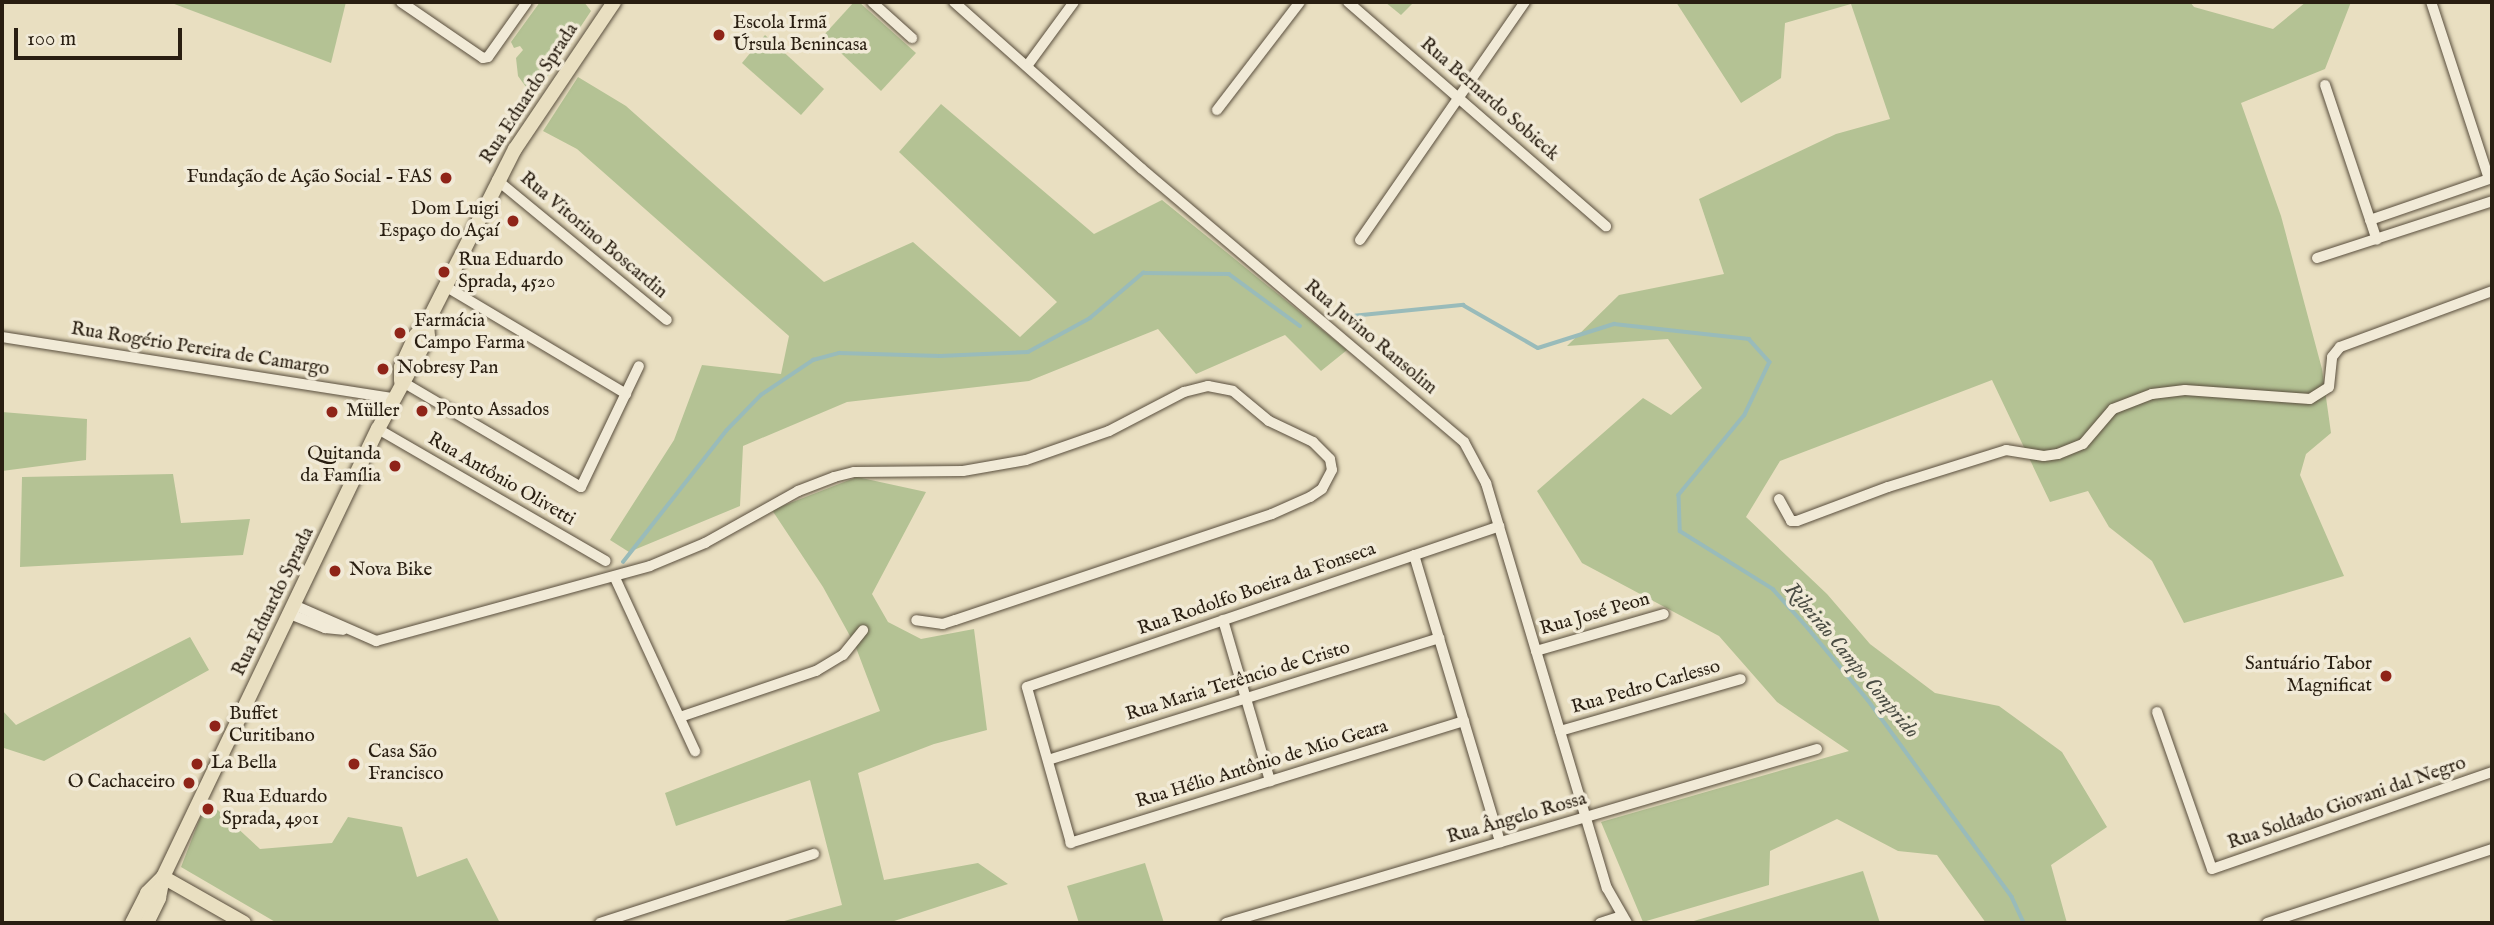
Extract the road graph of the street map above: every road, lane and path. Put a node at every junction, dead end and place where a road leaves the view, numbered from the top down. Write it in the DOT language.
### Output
graph roads {
  1 [pos="401,2"];
  2 [pos="527,2"];
  3 [pos="614,2"];
  4 [pos="872,2"];
  5 [pos="954,2"];
  6 [pos="1074,2"];
  7 [pos="1300,2"];
  8 [pos="1348,2"];
  9 [pos="1525,2"];
  10 [pos="2431,2"];
  11 [pos="912,37"];
  12 [pos="1027,66"];
  13 [pos="2325,85"];
  14 [pos="1459,98"];
  15 [pos="1217,110"];
  16 [pos="498,180"];
  17 [pos="2444,195"];
  18 [pos="2426,201"];
  19 [pos="2492,201"];
  20 [pos="2452,215"];
  21 [pos="2370,220"];
  22 [pos="2434,221"];
  23 [pos="1606,226"];
  24 [pos="1360,240"];
  25 [pos="2376,240"];
  26 [pos="2317,258"];
  27 [pos="445,286"];
  28 [pos="2492,291"];
  29 [pos="667,320"];
  30 [pos="2,337"];
  31 [pos="639,366"];
  32 [pos="401,381"];
  33 [pos="626,394"];
  34 [pos="393,398"];
  35 [pos="378,429"];
  36 [pos="1779,499"];
  37 [pos="1499,526"];
  38 [pos="1414,555"];
  39 [pos="606,561"];
  40 [pos="615,578"];
  41 [pos="292,609"];
  42 [pos="1664,614"];
  43 [pos="916,620"];
  44 [pos="1223,620"];
  45 [pos="863,630"];
  46 [pos="1439,638"];
  47 [pos="1536,651"];
  48 [pos="1741,679"];
  49 [pos="1246,698"];
  50 [pos="2157,712"];
  51 [pos="680,717"];
  52 [pos="1464,721"];
  53 [pos="1560,731"];
  54 [pos="1817,749"];
  55 [pos="695,751"];
  56 [pos="1048,760"];
  57 [pos="2492,772"];
  58 [pos="1270,781"];
  59 [pos="1586,817"];
  60 [pos="1500,842"];
  61 [pos="2492,849"];
  62 [pos="814,854"];
  63 [pos="163,877"];
  64 [pos="1624,920"];
  65 [pos="132,923"];
  66 [pos="147,923"];
  67 [pos="244,923"];
  68 [pos="600,923"];
  69 [pos="1226,923"];
  70 [pos="1600,923"];
  71 [pos="2267,923"];
  1 -- 2 [label="street"];
  3 -- 16 [label="main road, Rua Eduardo Sprada"];
  4 -- 11 [label="street"];
  5 -- 12 [label="street, Rua Juvino Ransolim"];
  6 -- 12 [label="street"];
  7 -- 15 [label="street"];
  8 -- 14 [label="street, Rua Bernardo Sobieck"];
  9 -- 14 [label="street"];
  10 -- 17 [label="street"];
  12 -- 37 [label="street, Rua Juvino Ransolim"];
  13 -- 21 [label="street"];
  14 -- 23 [label="street, Rua Bernardo Sobieck"];
  14 -- 24 [label="street"];
  16 -- 27 [label="main road, Rua Eduardo Sprada"];
  16 -- 29 [label="street, Rua Vitorino Boscardin"];
  17 -- 18 [label="street"];
  17 -- 20 [label="street"];
  18 -- 21 [label="street"];
  18 -- 22 [label="street"];
  19 -- 20 [label="street"];
  20 -- 22 [label="street"];
  21 -- 25 [label="street"];
  22 -- 25 [label="street"];
  25 -- 26 [label="street"];
  27 -- 32 [label="main road, Rua Eduardo Sprada"];
  27 -- 33 [label="street"];
  28 -- 36 [label="street"];
  30 -- 34 [label="street, Rua Rogério Pereira de Camargo"];
  31 -- 33 [label="street"];
  32 -- 33 [label="street"];
  32 -- 34 [label="main road, Rua Eduardo Sprada"];
  34 -- 35 [label="main road, Rua Eduardo Sprada"];
  35 -- 39 [label="street, Rua Antônio Olivetti"];
  35 -- 41 [label="main road, Rua Eduardo Sprada"];
  37 -- 38 [label="street, Rua Rodolfo Boeira da Fonseca"];
  37 -- 47 [label="street, Rua Juvino Ransolim"];
  38 -- 44 [label="street, Rua Rodolfo Boeira da Fonseca"];
  38 -- 46 [label="street"];
  40 -- 41 [label="street"];
  40 -- 43 [label="street"];
  40 -- 51 [label="street"];
  41 -- 63 [label="main road, Rua Eduardo Sprada"];
  42 -- 47 [label="street, Rua José Peon"];
  44 -- 49 [label="street"];
  44 -- 56 [label="street, Rua Rodolfo Boeira da Fonseca"];
  45 -- 51 [label="street"];
  46 -- 49 [label="street, Rua Maria Terêncio de Cristo"];
  46 -- 52 [label="street"];
  47 -- 53 [label="street, Rua Juvino Ransolim"];
  48 -- 53 [label="street, Rua Pedro Carlesso"];
  49 -- 56 [label="street, Rua Maria Terêncio de Cristo"];
  49 -- 58 [label="street"];
  50 -- 57 [label="street, Rua Soldado Giovani dal Negro"];
  51 -- 55 [label="street"];
  52 -- 58 [label="street, Rua Hélio Antônio de Mio Geara"];
  52 -- 60 [label="street"];
  53 -- 59 [label="street, Rua Juvino Ransolim"];
  54 -- 59 [label="street, Rua Ângelo Rossa"];
  56 -- 58 [label="street, Rua Hélio Antônio de Mio Geara"];
  59 -- 60 [label="street, Rua Ângelo Rossa"];
  59 -- 64 [label="street, Rua Juvino Ransolim"];
  60 -- 69 [label="street, Rua Ângelo Rossa"];
  61 -- 71 [label="street"];
  62 -- 68 [label="street"];
  63 -- 65 [label="main road, Rua Eduardo Sprada"];
  63 -- 66 [label="main road, Rua Eduardo Sprada"];
  63 -- 67 [label="main road"];
  64 -- 70 [label="street"];
}
